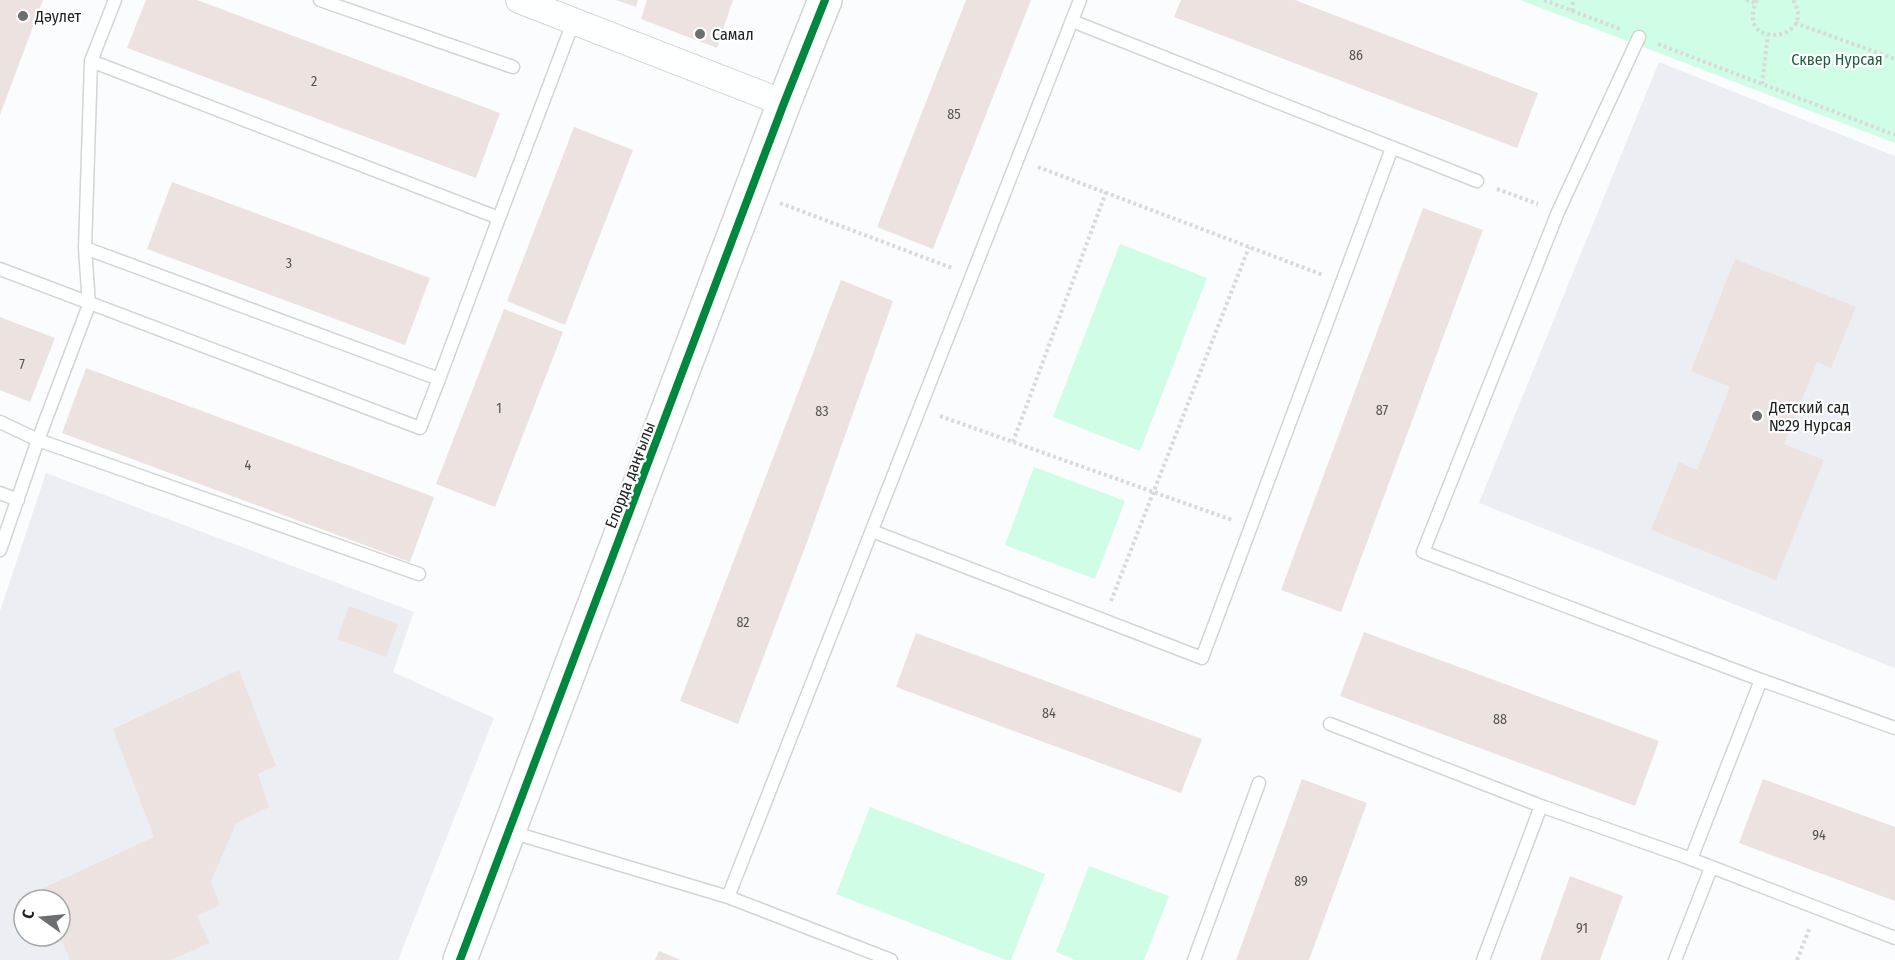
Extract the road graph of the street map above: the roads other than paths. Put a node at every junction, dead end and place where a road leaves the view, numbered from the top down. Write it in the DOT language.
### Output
graph roads {
  1 [pos="115,0"];
  2 [pos="320,0"];
  3 [pos="519,0"];
  4 [pos="825,0"];
  5 [pos="1080,0"];
  6 [pos="574,20"];
  7 [pos="1072,21"];
  8 [pos="1640,37"];
  9 [pos="91,61"];
  10 [pos="513,67"];
  11 [pos="784,103"];
  12 [pos="1392,148"];
  13 [pos="1477,181"];
  14 [pos="499,218"];
  15 [pos="85,248"];
  16 [pos="0,270"];
  17 [pos="90,305"];
  18 [pos="439,380"];
  19 [pos="0,422"];
  20 [pos="38,440"];
  21 [pos="0,493"];
  22 [pos="18,500"];
  23 [pos="872,531"];
  24 [pos="0,550"];
  25 [pos="419,574"];
  26 [pos="1761,680"];
  27 [pos="1330,724"];
  28 [pos="1895,728"];
  29 [pos="1259,783"];
  30 [pos="1541,806"];
  31 [pos="510,832"];
  32 [pos="1690,859"];
  33 [pos="1711,868"];
  34 [pos="728,897"];
  35 [pos="1895,938"];
  36 [pos="460,960"];
  37 [pos="891,960"];
  38 [pos="1194,960"];
  39 [pos="1483,960"];
  40 [pos="1674,960"];
  1 -- 9 [label="lane"];
  2 -- 10 [label="lane"];
  3 -- 6 [label="street"];
  4 -- 11 [label="street, Елорда даңғылы"];
  5 -- 7 [label="lane"];
  6 -- 11 [label="street"];
  6 -- 14 [label="lane"];
  7 -- 12 [label="lane"];
  7 -- 23 [label="lane"];
  8 -- 26 [label="lane"];
  9 -- 14 [label="lane"];
  9 -- 15 [label="lane"];
  11 -- 31 [label="street, Елорда даңғылы"];
  12 -- 13 [label="lane"];
  12 -- 23 [label="lane"];
  14 -- 18 [label="lane"];
  15 -- 17 [label="lane"];
  15 -- 18 [label="lane"];
  16 -- 17 [label="lane"];
  17 -- 18 [label="lane"];
  17 -- 20 [label="lane"];
  19 -- 20 [label="lane"];
  20 -- 22 [label="lane"];
  20 -- 25 [label="lane"];
  21 -- 22 [label="lane"];
  22 -- 24 [label="lane"];
  23 -- 34 [label="lane"];
  26 -- 28 [label="lane"];
  26 -- 32 [label="lane"];
  27 -- 30 [label="lane"];
  29 -- 38 [label="lane"];
  30 -- 32 [label="lane"];
  30 -- 39 [label="lane"];
  31 -- 34 [label="lane"];
  31 -- 36 [label="street, Елорда даңғылы"];
  32 -- 33 [label="lane"];
  33 -- 35 [label="lane"];
  33 -- 40 [label="lane"];
  34 -- 37 [label="lane"];
}
